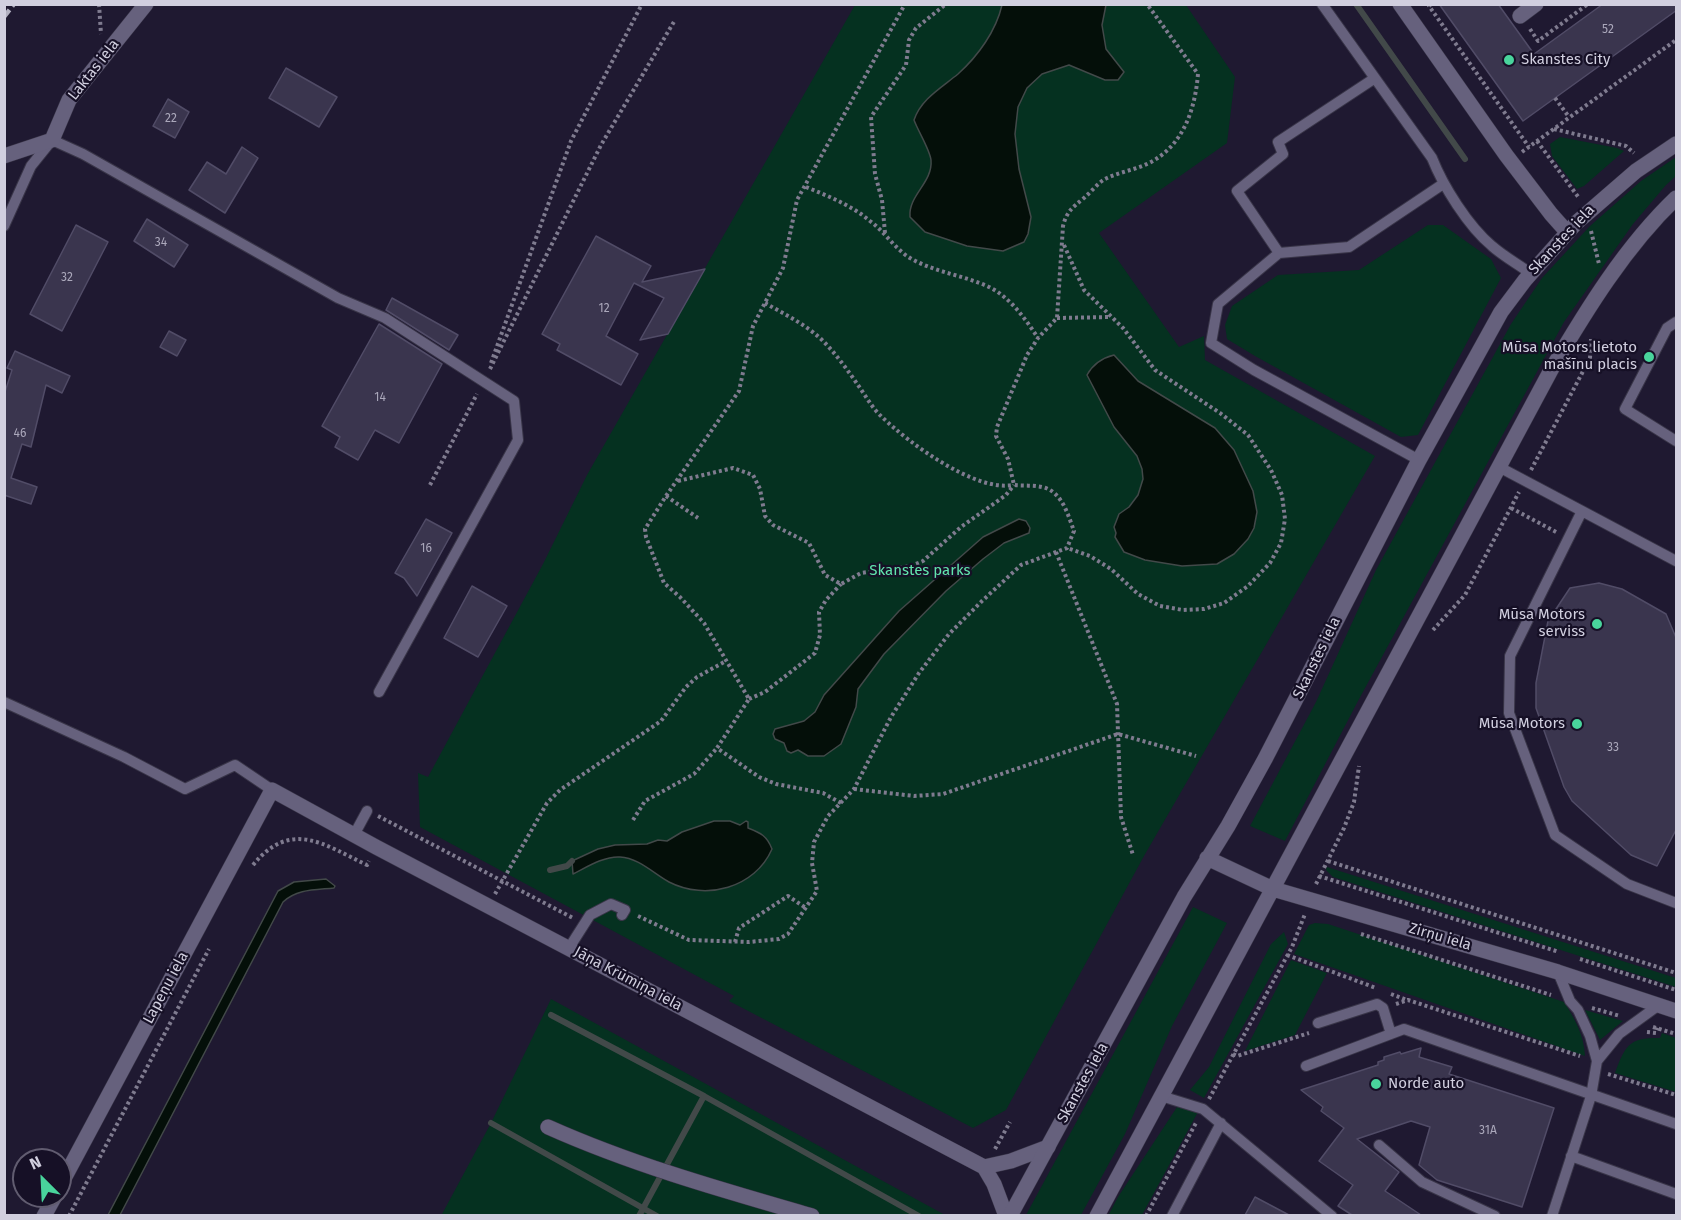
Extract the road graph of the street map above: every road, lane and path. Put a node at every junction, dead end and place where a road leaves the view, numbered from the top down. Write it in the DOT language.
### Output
graph roads {
  1 [pos="146,4"];
  2 [pos="642,4"];
  3 [pos="905,4"];
  4 [pos="946,4"];
  5 [pos="1147,4"];
  6 [pos="1322,4"];
  7 [pos="1400,4"];
  8 [pos="1431,4"];
  9 [pos="1536,4"];
  10 [pos="1588,4"];
  11 [pos="1520,16"];
  12 [pos="675,20"];
  13 [pos="1677,40"];
  14 [pos="1538,41"];
  15 [pos="1375,78"];
  16 [pos="1555,98"];
  17 [pos="1569,117"];
  18 [pos="1554,128"];
  19 [pos="52,140"];
  20 [pos="1677,144"];
  21 [pos="1529,147"];
  22 [pos="1634,153"];
  23 [pos="4,156"];
  24 [pos="1443,184"];
  25 [pos="806,187"];
  26 [pos="1677,198"];
  27 [pos="1586,213"];
  28 [pos="4,226"];
  29 [pos="1567,232"];
  30 [pos="885,234"];
  31 [pos="1063,243"];
  32 [pos="1279,253"];
  33 [pos="1530,273"];
  34 [pos="1607,280"];
  35 [pos="765,303"];
  36 [pos="1112,317"];
  37 [pos="1057,318"];
  38 [pos="1677,322"];
  39 [pos="1595,333"];
  40 [pos="1038,338"];
  41 [pos="484,380"];
  42 [pos="1677,441"];
  43 [pos="1419,460"];
  44 [pos="1499,466"];
  45 [pos="677,481"];
  46 [pos="1525,481"];
  47 [pos="430,485"];
  48 [pos="1014,485"];
  49 [pos="666,496"];
  50 [pos="1511,508"];
  51 [pos="1582,511"];
  52 [pos="698,518"];
  53 [pos="1569,538"];
  54 [pos="1067,548"];
  55 [pos="1056,552"];
  56 [pos="1677,561"];
  57 [pos="841,584"];
  58 [pos="1427,639"];
  59 [pos="726,662"];
  60 [pos="379,692"];
  61 [pos="749,699"];
  62 [pos="4,702"];
  63 [pos="1118,735"];
  64 [pos="717,748"];
  65 [pos="1196,756"];
  66 [pos="1364,758"];
  67 [pos="854,789"];
  68 [pos="272,790"];
  69 [pos="841,803"];
  70 [pos="368,811"];
  71 [pos="633,820"];
  72 [pos="388,822"];
  73 [pos="385,829"];
  74 [pos="354,835"];
  75 [pos="1133,855"];
  76 [pos="370,857"];
  77 [pos="1207,858"];
  78 [pos="1328,861"];
  79 [pos="251,868"];
  80 [pos="1319,876"];
  81 [pos="503,881"];
  82 [pos="1273,889"];
  83 [pos="1310,900"];
  84 [pos="1677,903"];
  85 [pos="806,908"];
  86 [pos="623,913"];
  87 [pos="1310,921"];
  88 [pos="1302,922"];
  89 [pos="584,924"];
  90 [pos="1350,931"];
  91 [pos="212,942"];
  92 [pos="735,942"];
  93 [pos="569,948"];
  94 [pos="1565,954"];
  95 [pos="1287,955"];
  96 [pos="1576,958"];
  97 [pos="1558,972"];
  98 [pos="1677,973"];
  99 [pos="1677,990"];
  100 [pos="1408,1000"];
  101 [pos="1570,1001"];
  102 [pos="1671,1008"];
  103 [pos="1635,1022"];
  104 [pos="1318,1023"];
  105 [pos="1658,1028"];
  106 [pos="1646,1032"];
  107 [pos="1391,1034"];
  108 [pos="1677,1034"];
  109 [pos="1597,1065"];
  110 [pos="1306,1066"];
  111 [pos="1612,1066"];
  112 [pos="1609,1074"];
  113 [pos="1677,1095"];
  114 [pos="1161,1096"];
  115 [pos="1596,1098"];
  116 [pos="1203,1109"];
  117 [pos="1221,1124"];
  118 [pos="1677,1125"];
  119 [pos="548,1127"];
  120 [pos="1379,1145"];
  121 [pos="1048,1147"];
  122 [pos="1571,1156"];
  123 [pos="72,1164"];
  124 [pos="984,1167"];
  125 [pos="1677,1194"];
  126 [pos="69,1215"];
  127 [pos="812,1215"];
  128 [pos="1006,1215"];
  129 [pos="1010,1215"];
  130 [pos="1097,1215"];
  131 [pos="1146,1215"];
  132 [pos="1172,1215"];
  133 [pos="1332,1215"];
  134 [pos="1495,1215"];
  135 [pos="1552,1215"];
  1 -- 19 [label="main road, Laktas iela"];
  2 -- 41 [label="path"];
  3 -- 25 [label="path"];
  4 -- 30 [label="path"];
  5 -- 31 [label="path"];
  6 -- 15 [label="lane"];
  7 -- 29 [label="main road"];
  8 -- 21 [label="path"];
  9 -- 11 [label="main road"];
  10 -- 14 [label="path"];
  12 -- 41 [label="path"];
  13 -- 17 [label="path"];
  15 -- 24 [label="lane"];
  15 -- 32 [label="lane"];
  16 -- 17 [label="path"];
  17 -- 18 [label="path"];
  18 -- 22 [label="path"];
  18 -- 27 [label="path"];
  19 -- 23 [label="main road"];
  19 -- 28 [label="lane"];
  19 -- 41 [label="lane"];
  20 -- 27 [label="main road, Skanstes iela"];
  24 -- 32 [label="lane"];
  24 -- 33 [label="lane"];
  25 -- 30 [label="path"];
  25 -- 35 [label="path"];
  26 -- 34 [label="main road"];
  27 -- 29 [label="main road, Skanstes iela"];
  27 -- 34 [label="path"];
  29 -- 33 [label="main road, Skanstes iela"];
  30 -- 40 [label="path"];
  31 -- 36 [label="path"];
  31 -- 37 [label="path"];
  32 -- 43 [label="lane"];
  33 -- 43 [label="main road, Skanstes iela"];
  34 -- 44 [label="main road"];
  35 -- 45 [label="path"];
  35 -- 48 [label="path"];
  36 -- 37 [label="path"];
  36 -- 54 [label="path"];
  37 -- 40 [label="path"];
  38 -- 42 [label="lane"];
  39 -- 46 [label="path"];
  40 -- 48 [label="path"];
  41 -- 47 [label="path"];
  41 -- 60 [label="lane"];
  43 -- 77 [label="main road, Skanstes iela"];
  44 -- 46 [label="lane"];
  44 -- 82 [label="main road"];
  45 -- 49 [label="path"];
  45 -- 57 [label="path"];
  46 -- 50 [label="path"];
  46 -- 51 [label="lane"];
  48 -- 54 [label="path"];
  48 -- 57 [label="path"];
  49 -- 52 [label="path"];
  49 -- 59 [label="path"];
  50 -- 53 [label="path"];
  50 -- 58 [label="path"];
  51 -- 53 [label="lane"];
  51 -- 56 [label="lane"];
  53 -- 84 [label="lane"];
  54 -- 55 [label="path"];
  55 -- 63 [label="path"];
  55 -- 67 [label="path"];
  57 -- 61 [label="path"];
  59 -- 61 [label="path"];
  59 -- 81 [label="path"];
  61 -- 64 [label="path"];
  62 -- 68 [label="lane"];
  63 -- 65 [label="path"];
  63 -- 67 [label="path"];
  63 -- 75 [label="path"];
  64 -- 69 [label="path"];
  64 -- 71 [label="path"];
  66 -- 78 [label="path"];
  67 -- 69 [label="path"];
  68 -- 74 [label="main road, Jāņa Krūmiņa iela"];
  68 -- 123 [label="main road, Lapeņu iela"];
  69 -- 85 [label="path"];
  70 -- 72 [label="path"];
  70 -- 74 [label="lane"];
  72 -- 73 [label="path"];
  72 -- 81 [label="path"];
  74 -- 93 [label="main road, Jāņa Krūmiņa iela"];
  76 -- 79 [label="path"];
  77 -- 82 [label="main road, Zirņu iela"];
  77 -- 121 [label="main road, Skanstes iela"];
  78 -- 80 [label="path"];
  78 -- 98 [label="path"];
  80 -- 83 [label="path"];
  80 -- 94 [label="path"];
  81 -- 89 [label="path"];
  82 -- 83 [label="main road, Zirņu iela"];
  82 -- 114 [label="main road"];
  83 -- 88 [label="path"];
  83 -- 97 [label="main road, Zirņu iela"];
  85 -- 92 [label="path"];
  85 -- 92 [label="path"];
  86 -- 89 [label="lane"];
  86 -- 92 [label="path"];
  87 -- 88 [label="path"];
  88 -- 95 [label="path"];
  89 -- 93 [label="lane"];
  90 -- 101 [label="path"];
  91 -- 126 [label="path"];
  93 -- 124 [label="main road, Jāņa Krūmiņa iela"];
  95 -- 100 [label="path"];
  95 -- 116 [label="path"];
  96 -- 99 [label="path"];
  97 -- 101 [label="lane"];
  97 -- 102 [label="main road, Zirņu iela"];
  101 -- 103 [label="path"];
  101 -- 109 [label="lane"];
  102 -- 103 [label="lane"];
  103 -- 105 [label="path"];
  103 -- 109 [label="lane"];
  104 -- 107 [label="lane"];
  105 -- 106 [label="path"];
  105 -- 108 [label="path"];
  107 -- 110 [label="lane"];
  107 -- 115 [label="lane"];
  109 -- 112 [label="path"];
  109 -- 115 [label="lane"];
  111 -- 112 [label="path"];
  112 -- 113 [label="path"];
  112 -- 115 [label="path"];
  114 -- 116 [label="lane"];
  114 -- 130 [label="main road"];
  115 -- 118 [label="lane"];
  115 -- 122 [label="lane"];
  116 -- 117 [label="lane"];
  116 -- 131 [label="path"];
  117 -- 132 [label="lane"];
  117 -- 133 [label="lane"];
  119 -- 127 [label="main road"];
  120 -- 134 [label="lane"];
  121 -- 124 [label="main road"];
  121 -- 129 [label="main road, Skanstes iela"];
  122 -- 125 [label="lane"];
  122 -- 135 [label="lane"];
  124 -- 128 [label="main road"];
}
